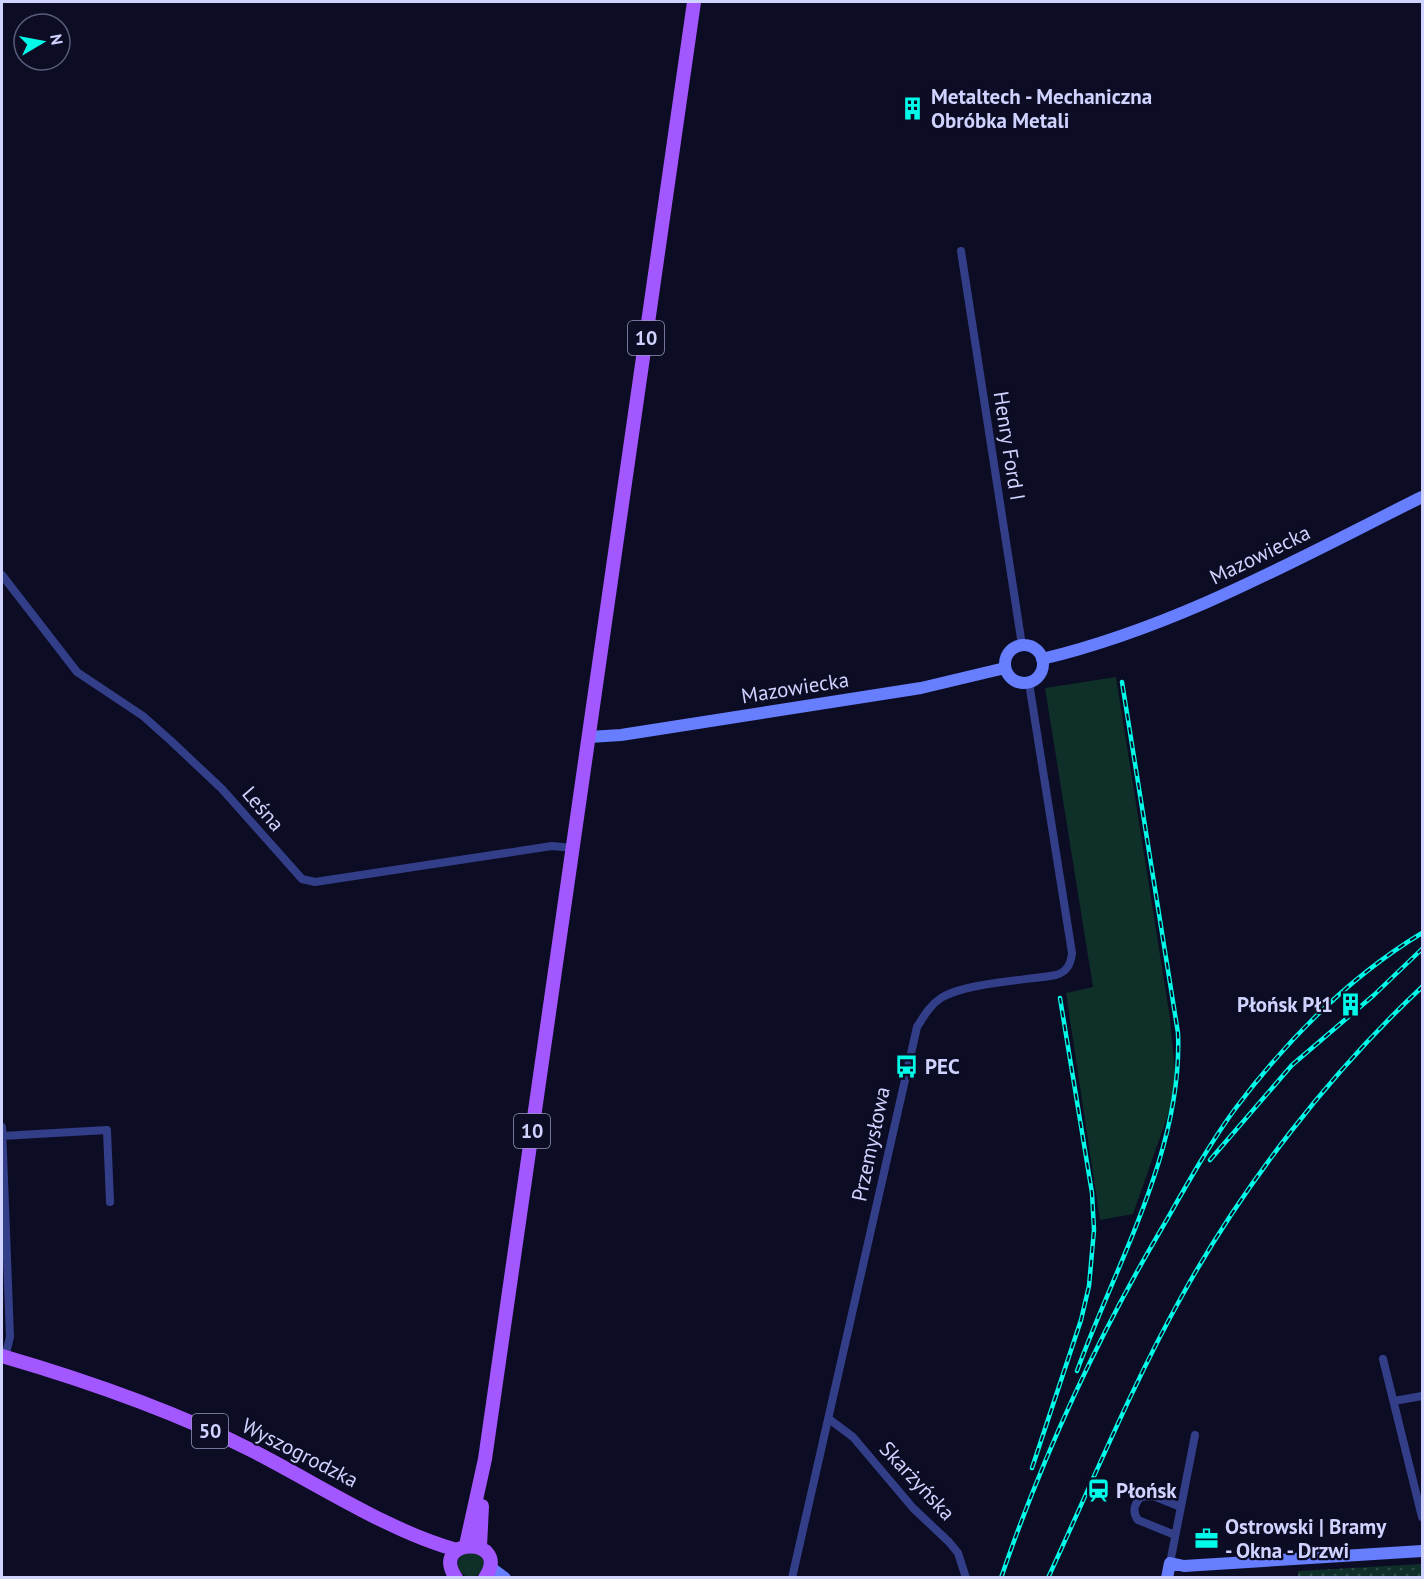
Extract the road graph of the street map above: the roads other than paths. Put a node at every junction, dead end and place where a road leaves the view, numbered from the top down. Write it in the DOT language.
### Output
graph roads {
  1 [pos="694,2"];
  2 [pos="961,251"];
  3 [pos="1422,497"];
  4 [pos="2,575"];
  5 [pos="1023,645"];
  6 [pos="1042,659"];
  7 [pos="1005,668"];
  8 [pos="1029,683"];
  9 [pos="589,736"];
  10 [pos="573,848"];
  11 [pos="2,1127"];
  12 [pos="2,1136"];
  13 [pos="110,1202"];
  14 [pos="3,1357"];
  15 [pos="1383,1359"];
  16 [pos="1422,1396"];
  17 [pos="1394,1401"];
  18 [pos="830,1419"];
  19 [pos="1195,1435"];
  20 [pos="1419,1487"];
  21 [pos="1181,1507"];
  22 [pos="1422,1517"];
  23 [pos="407,1531"];
  24 [pos="1175,1536"];
  25 [pos="468,1548"];
  26 [pos="1422,1551"];
  27 [pos="1170,1563"];
  28 [pos="451,1564"];
  29 [pos="488,1572"];
  30 [pos="456,1578"];
  31 [pos="505,1578"];
  32 [pos="792,1578"];
  33 [pos="966,1578"];
  34 [pos="1167,1578"];
  1 -- 9 [label="main road, 10"];
  2 -- 5 [label="street, Henry Ford I"];
  3 -- 6 [label="street, Mazowiecka"];
  4 -- 10 [label="street, Leśna"];
  5 -- 6 [label="street"];
  5 -- 7 [label="street"];
  6 -- 8 [label="street"];
  7 -- 8 [label="street"];
  7 -- 9 [label="street, Mazowiecka"];
  8 -- 18 [label="street, Przemysłowa"];
  9 -- 10 [label="main road, 10"];
  10 -- 25 [label="main road, 10"];
  11 -- 12 [label="street"];
  12 -- 13 [label="street"];
  12 -- 14 [label="street"];
  14 -- 23 [label="main road, Wyszogrodzka / 50"];
  15 -- 17 [label="street"];
  16 -- 17 [label="street"];
  17 -- 20 [label="street"];
  18 -- 32 [label="street, Przemysłowa"];
  18 -- 33 [label="street, Skarżyńska"];
  19 -- 21 [label="street"];
  20 -- 22 [label="street"];
  21 -- 24 [label="street"];
  21 -- 24 [label="street"];
  23 -- 25 [label="main road, Wyszogrodzka / 50"];
  23 -- 28 [label="main road, Wyszogrodzka / 50"];
  24 -- 27 [label="street"];
  25 -- 28 [label="main road, 10"];
  25 -- 29 [label="main road"];
  26 -- 27 [label="street"];
  27 -- 34 [label="street"];
  28 -- 30 [label="main road"];
  29 -- 31 [label="street"];
}
